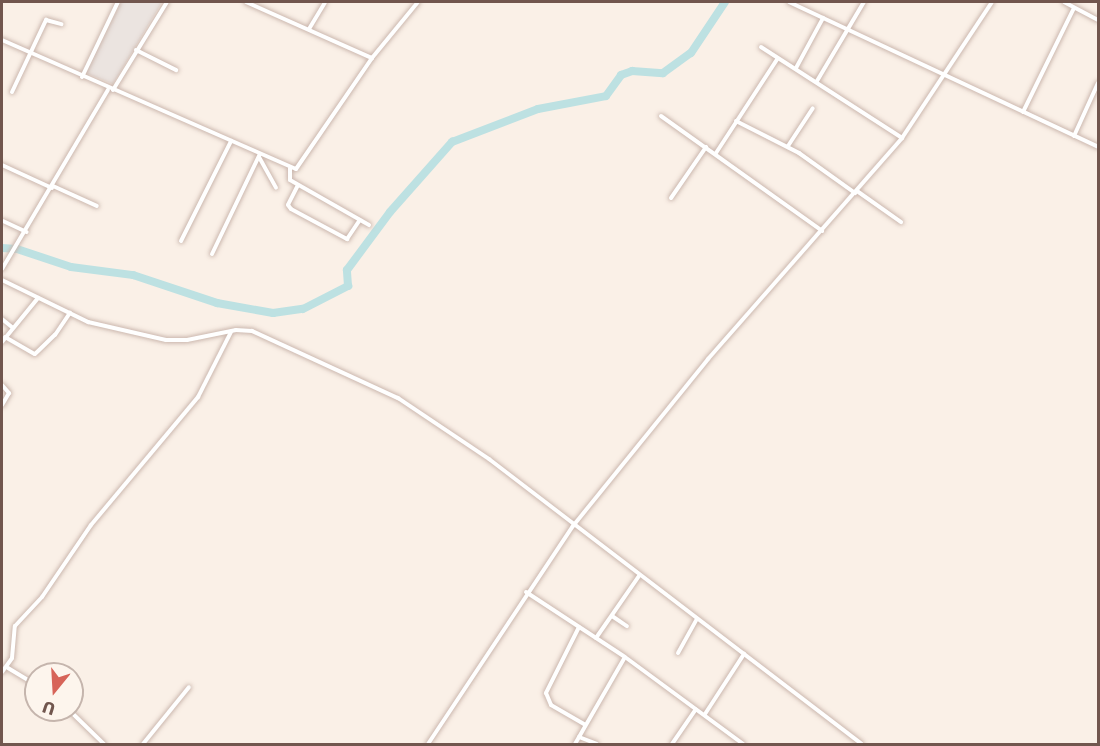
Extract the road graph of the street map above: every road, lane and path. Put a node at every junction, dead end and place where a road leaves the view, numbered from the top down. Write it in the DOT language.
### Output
graph roads {
  1 [pos="118,2"];
  2 [pos="167,2"];
  3 [pos="246,2"];
  4 [pos="326,2"];
  5 [pos="418,2"];
  6 [pos="789,2"];
  7 [pos="864,2"];
  8 [pos="992,2"];
  9 [pos="1064,2"];
  10 [pos="1074,8"];
  11 [pos="823,18"];
  12 [pos="1098,20"];
  13 [pos="61,24"];
  14 [pos="846,28"];
  15 [pos="309,29"];
  16 [pos="2,40"];
  17 [pos="761,47"];
  18 [pos="136,50"];
  19 [pos="30,54"];
  20 [pos="372,58"];
  21 [pos="778,58"];
  22 [pos="796,68"];
  23 [pos="176,70"];
  24 [pos="946,75"];
  25 [pos="82,77"];
  26 [pos="817,81"];
  27 [pos="1098,83"];
  28 [pos="111,90"];
  29 [pos="12,92"];
  30 [pos="813,108"];
  31 [pos="1023,112"];
  32 [pos="661,116"];
  33 [pos="736,121"];
  34 [pos="1074,136"];
  35 [pos="902,138"];
  36 [pos="231,141"];
  37 [pos="788,146"];
  38 [pos="706,147"];
  39 [pos="1098,147"];
  40 [pos="716,153"];
  41 [pos="260,155"];
  42 [pos="2,165"];
  43 [pos="291,168"];
  44 [pos="298,185"];
  45 [pos="52,187"];
  46 [pos="276,188"];
  47 [pos="856,192"];
  48 [pos="671,198"];
  49 [pos="97,206"];
  50 [pos="360,220"];
  51 [pos="3,221"];
  52 [pos="901,222"];
  53 [pos="369,225"];
  54 [pos="822,231"];
  55 [pos="27,232"];
  56 [pos="181,241"];
  57 [pos="212,254"];
  58 [pos="2,269"];
  59 [pos="2,280"];
  60 [pos="39,298"];
  61 [pos="70,314"];
  62 [pos="2,319"];
  63 [pos="12,327"];
  64 [pos="231,331"];
  65 [pos="5,337"];
  66 [pos="2,342"];
  67 [pos="2,385"];
  68 [pos="2,405"];
  69 [pos="573,526"];
  70 [pos="639,576"];
  71 [pos="526,592"];
  72 [pos="612,615"];
  73 [pos="697,619"];
  74 [pos="627,626"];
  75 [pos="579,627"];
  76 [pos="596,638"];
  77 [pos="678,653"];
  78 [pos="744,654"];
  79 [pos="625,657"];
  80 [pos="8,668"];
  81 [pos="2,672"];
  82 [pos="24,678"];
  83 [pos="189,687"];
  84 [pos="696,709"];
  85 [pos="705,714"];
  86 [pos="81,722"];
  87 [pos="585,726"];
  88 [pos="579,737"];
  89 [pos="104,744"];
  90 [pos="143,744"];
  91 [pos="428,744"];
  92 [pos="574,744"];
  93 [pos="597,744"];
  94 [pos="672,744"];
  95 [pos="742,744"];
  96 [pos="862,744"];
  1 -- 25 [label="street"];
  2 -- 18 [label="street"];
  3 -- 15 [label="street"];
  4 -- 15 [label="street"];
  5 -- 20 [label="street"];
  6 -- 11 [label="street"];
  7 -- 14 [label="street"];
  8 -- 24 [label="street"];
  9 -- 10 [label="street"];
  10 -- 12 [label="street"];
  10 -- 31 [label="street"];
  11 -- 14 [label="street"];
  11 -- 22 [label="street"];
  13 -- 19 [label="street"];
  14 -- 24 [label="street"];
  14 -- 26 [label="street"];
  15 -- 20 [label="street"];
  16 -- 19 [label="street"];
  17 -- 21 [label="street"];
  18 -- 23 [label="street"];
  18 -- 28 [label="street"];
  19 -- 25 [label="street"];
  19 -- 29 [label="street"];
  20 -- 43 [label="street"];
  21 -- 22 [label="street"];
  21 -- 33 [label="street"];
  22 -- 26 [label="street"];
  24 -- 31 [label="street"];
  24 -- 35 [label="street"];
  25 -- 28 [label="street"];
  26 -- 35 [label="street"];
  27 -- 34 [label="street"];
  28 -- 36 [label="street"];
  28 -- 45 [label="street"];
  30 -- 37 [label="street"];
  31 -- 34 [label="street"];
  32 -- 38 [label="street"];
  33 -- 37 [label="street"];
  33 -- 40 [label="street"];
  34 -- 39 [label="street"];
  35 -- 47 [label="street"];
  36 -- 41 [label="street"];
  36 -- 56 [label="street"];
  37 -- 47 [label="street"];
  38 -- 40 [label="street"];
  38 -- 48 [label="street"];
  40 -- 54 [label="street"];
  41 -- 43 [label="street"];
  41 -- 46 [label="street"];
  41 -- 57 [label="street"];
  42 -- 45 [label="street"];
  43 -- 44 [label="street"];
  44 -- 50 [label="street"];
  44 -- 50 [label="street"];
  45 -- 49 [label="street"];
  45 -- 55 [label="street"];
  47 -- 52 [label="street"];
  47 -- 54 [label="street"];
  50 -- 53 [label="street"];
  51 -- 55 [label="street"];
  54 -- 69 [label="street"];
  55 -- 58 [label="street"];
  59 -- 60 [label="street"];
  60 -- 61 [label="street"];
  60 -- 63 [label="street"];
  61 -- 64 [label="street"];
  61 -- 65 [label="street"];
  62 -- 63 [label="street"];
  63 -- 65 [label="street"];
  64 -- 69 [label="street"];
  64 -- 80 [label="street"];
  65 -- 66 [label="street"];
  67 -- 68 [label="street"];
  69 -- 70 [label="street"];
  69 -- 71 [label="street"];
  70 -- 72 [label="street"];
  70 -- 73 [label="street"];
  71 -- 75 [label="street"];
  71 -- 91 [label="street"];
  72 -- 74 [label="street"];
  72 -- 76 [label="street"];
  73 -- 77 [label="street"];
  73 -- 78 [label="street"];
  75 -- 76 [label="street"];
  75 -- 87 [label="street"];
  76 -- 79 [label="street"];
  78 -- 85 [label="street"];
  78 -- 96 [label="street"];
  79 -- 84 [label="street"];
  79 -- 87 [label="street"];
  80 -- 81 [label="street"];
  80 -- 82 [label="street"];
  83 -- 90 [label="street"];
  84 -- 85 [label="street"];
  84 -- 94 [label="street"];
  85 -- 95 [label="street"];
  86 -- 89 [label="street"];
  87 -- 88 [label="street"];
  88 -- 92 [label="street"];
  88 -- 93 [label="street"];
}
